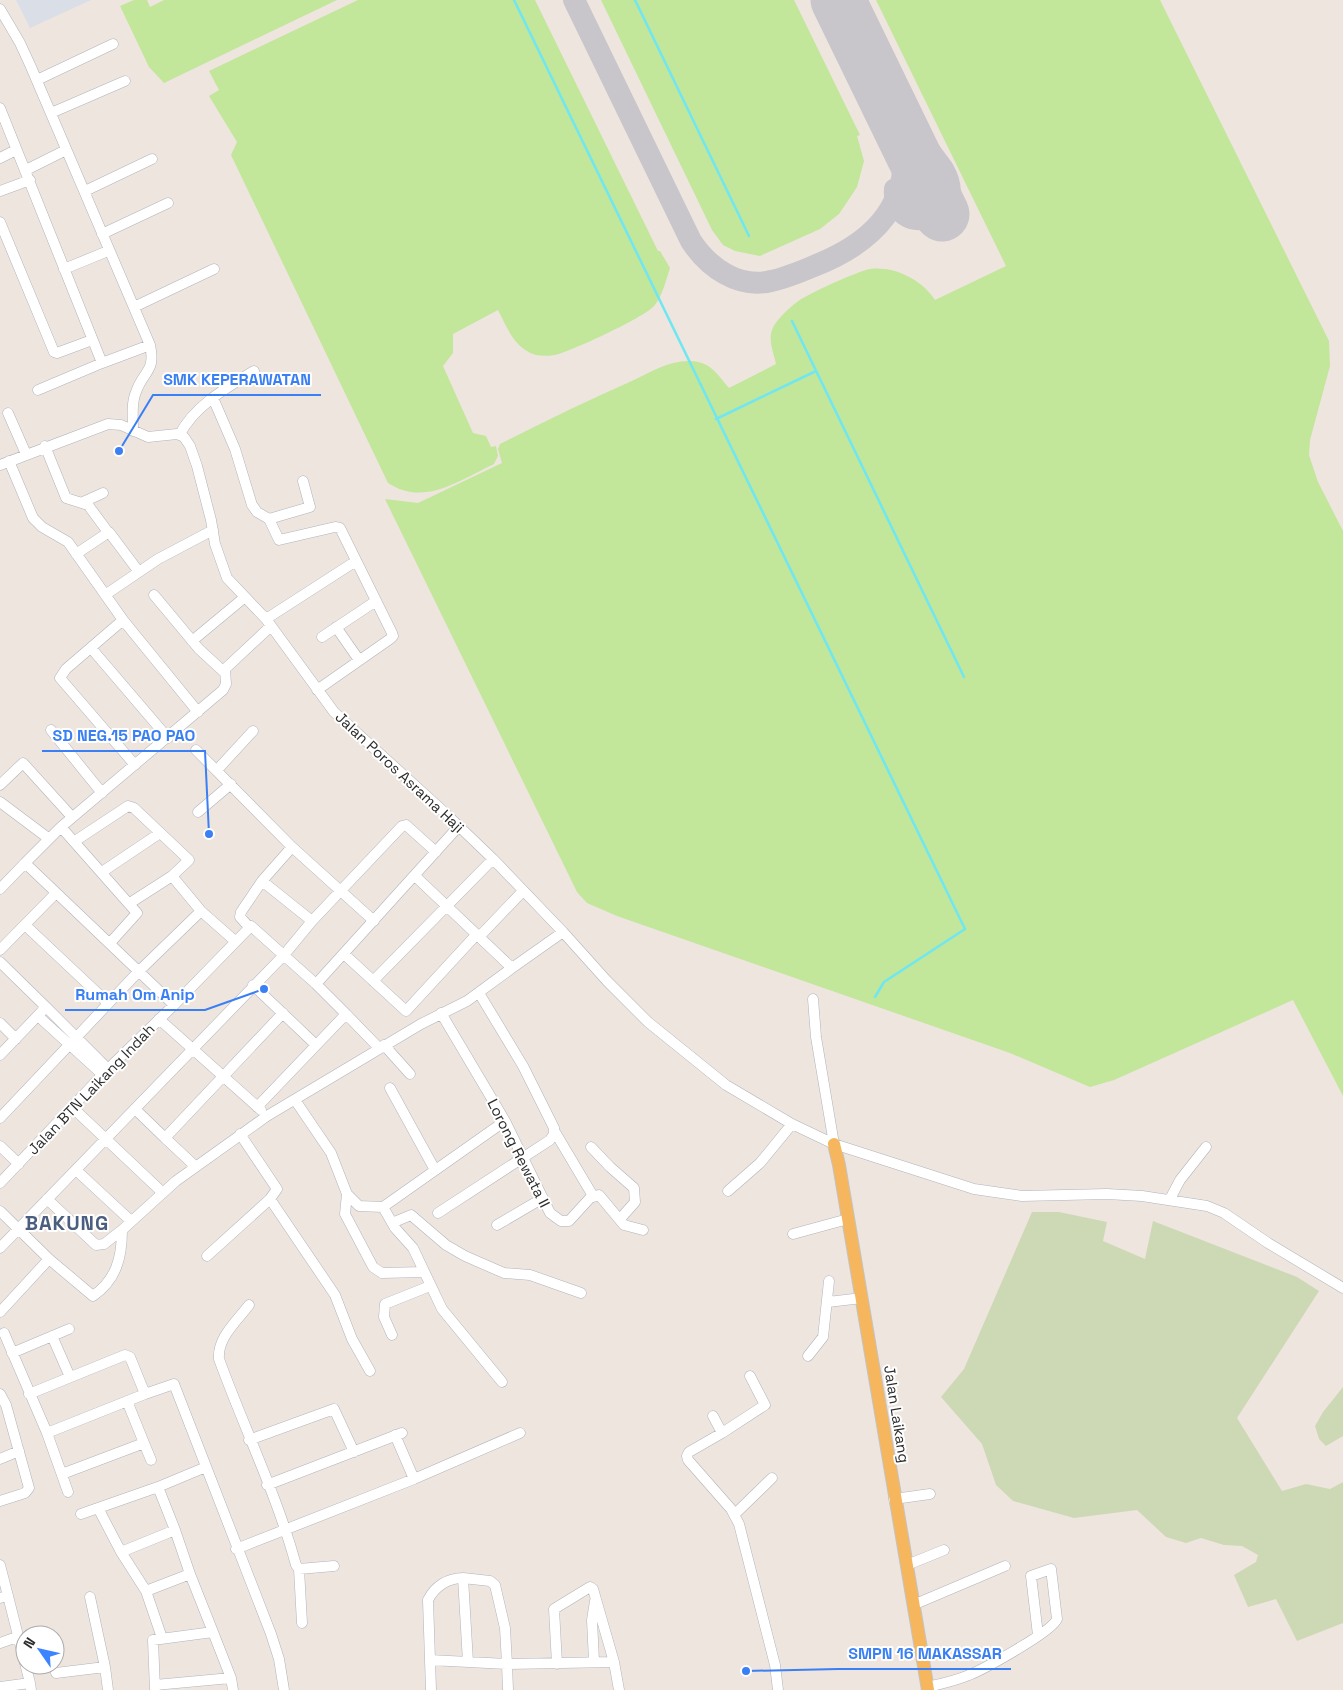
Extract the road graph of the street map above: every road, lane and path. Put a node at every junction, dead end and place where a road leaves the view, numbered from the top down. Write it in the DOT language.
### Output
graph roads {
  1 [pos="0,9"];
  2 [pos="113,44"];
  3 [pos="36,80"];
  4 [pos="125,81"];
  5 [pos="0,109"];
  6 [pos="51,113"];
  7 [pos="16,150"];
  8 [pos="66,150"];
  9 [pos="0,158"];
  10 [pos="152,159"];
  11 [pos="26,170"];
  12 [pos="30,180"];
  13 [pos="0,191"];
  14 [pos="85,191"];
  15 [pos="168,203"];
  16 [pos="0,222"];
  17 [pos="102,234"];
  18 [pos="108,251"];
  19 [pos="214,269"];
  20 [pos="64,270"];
  21 [pos="134,307"];
  22 [pos="92,340"];
  23 [pos="150,345"];
  24 [pos="102,363"];
  25 [pos="254,370"];
  26 [pos="38,390"];
  27 [pos="213,398"];
  28 [pos="8,414"];
  29 [pos="133,431"];
  30 [pos="180,434"];
  31 [pos="45,446"];
  32 [pos="26,454"];
  33 [pos="4,463"];
  34 [pos="303,481"];
  35 [pos="103,493"];
  36 [pos="82,502"];
  37 [pos="269,519"];
  38 [pos="213,530"];
  39 [pos="108,532"];
  40 [pos="76,554"];
  41 [pos="356,561"];
  42 [pos="139,572"];
  43 [pos="105,595"];
  44 [pos="154,595"];
  45 [pos="245,597"];
  46 [pos="376,601"];
  47 [pos="122,620"];
  48 [pos="269,622"];
  49 [pos="336,626"];
  50 [pos="322,637"];
  51 [pos="192,641"];
  52 [pos="91,648"];
  53 [pos="359,660"];
  54 [pos="224,672"];
  55 [pos="317,690"];
  56 [pos="198,712"];
  57 [pos="51,730"];
  58 [pos="253,731"];
  59 [pos="168,738"];
  60 [pos="196,750"];
  61 [pos="135,765"];
  62 [pos="217,770"];
  63 [pos="231,784"];
  64 [pos="0,785"];
  65 [pos="102,793"];
  66 [pos="0,802"];
  67 [pos="198,812"];
  68 [pos="72,817"];
  69 [pos="459,826"];
  70 [pos="61,827"];
  71 [pos="160,833"];
  72 [pos="48,838"];
  73 [pos="75,842"];
  74 [pos="292,847"];
  75 [pos="436,852"];
  76 [pos="493,859"];
  77 [pos="26,863"];
  78 [pos="102,872"];
  79 [pos="172,876"];
  80 [pos="415,876"];
  81 [pos="262,881"];
  82 [pos="0,889"];
  83 [pos="523,891"];
  84 [pos="340,892"];
  85 [pos="56,893"];
  86 [pos="130,903"];
  87 [pos="447,905"];
  88 [pos="201,911"];
  89 [pos="374,921"];
  90 [pos="312,922"];
  91 [pos="25,924"];
  92 [pos="249,926"];
  93 [pos="563,932"];
  94 [pos="479,935"];
  95 [pos="235,941"];
  96 [pos="110,943"];
  97 [pos="0,950"];
  98 [pos="344,954"];
  99 [pos="284,955"];
  100 [pos="0,962"];
  101 [pos="512,968"];
  102 [pos="139,971"];
  103 [pos="373,981"];
  104 [pos="316,984"];
  105 [pos="253,985"];
  106 [pos="479,993"];
  107 [pos="812,999"];
  108 [pos="108,1003"];
  109 [pos="174,1005"];
  110 [pos="46,1007"];
  111 [pos="406,1011"];
  112 [pos="283,1013"];
  113 [pos="441,1013"];
  114 [pos="346,1014"];
  115 [pos="38,1016"];
  116 [pos="159,1019"];
  117 [pos="0,1023"];
  118 [pos="421,1024"];
  119 [pos="76,1036"];
  120 [pos="16,1039"];
  121 [pos="68,1044"];
  122 [pos="316,1045"];
  123 [pos="382,1047"];
  124 [pos="192,1050"];
  125 [pos="0,1055"];
  126 [pos="106,1072"];
  127 [pos="410,1074"];
  128 [pos="224,1076"];
  129 [pos="390,1088"];
  130 [pos="295,1100"];
  131 [pos="257,1107"];
  132 [pos="73,1108"];
  133 [pos="135,1109"];
  134 [pos="267,1116"];
  135 [pos="0,1118"];
  136 [pos="505,1121"];
  137 [pos="792,1124"];
  138 [pos="555,1132"];
  139 [pos="240,1134"];
  140 [pos="165,1138"];
  141 [pos="106,1140"];
  142 [pos="834,1144"];
  143 [pos="0,1146"];
  144 [pos="591,1146"];
  145 [pos="1206,1147"];
  146 [pos="522,1156"];
  147 [pos="18,1164"];
  148 [pos="195,1166"];
  149 [pos="435,1170"];
  150 [pos="77,1171"];
  151 [pos="0,1183"];
  152 [pos="728,1191"];
  153 [pos="163,1193"];
  154 [pos="347,1194"];
  155 [pos="593,1196"];
  156 [pos="543,1198"];
  157 [pos="270,1199"];
  158 [pos="47,1200"];
  159 [pos="1170,1200"];
  160 [pos="383,1207"];
  161 [pos="0,1211"];
  162 [pos="438,1212"];
  163 [pos="620,1220"];
  164 [pos="848,1220"];
  165 [pos="131,1221"];
  166 [pos="392,1223"];
  167 [pos="497,1225"];
  168 [pos="18,1229"];
  169 [pos="122,1230"];
  170 [pos="643,1230"];
  171 [pos="793,1234"];
  172 [pos="0,1248"];
  173 [pos="207,1256"];
  174 [pos="49,1259"];
  175 [pos="424,1272"];
  176 [pos="829,1281"];
  177 [pos="430,1286"];
  178 [pos="1343,1288"];
  179 [pos="581,1294"];
  180 [pos="862,1298"];
  181 [pos="828,1302"];
  182 [pos="248,1305"];
  183 [pos="0,1312"];
  184 [pos="69,1329"];
  185 [pos="4,1333"];
  186 [pos="392,1335"];
  187 [pos="52,1336"];
  188 [pos="12,1353"];
  189 [pos="808,1356"];
  190 [pos="370,1371"];
  191 [pos="750,1376"];
  192 [pos="70,1377"];
  193 [pos="502,1382"];
  194 [pos="0,1394"];
  195 [pos="30,1394"];
  196 [pos="145,1394"];
  197 [pos="128,1401"];
  198 [pos="713,1416"];
  199 [pos="47,1433"];
  200 [pos="520,1433"];
  201 [pos="722,1433"];
  202 [pos="249,1440"];
  203 [pos="144,1443"];
  204 [pos="19,1451"];
  205 [pos="354,1452"];
  206 [pos="0,1458"];
  207 [pos="151,1460"];
  208 [pos="206,1467"];
  209 [pos="62,1474"];
  210 [pos="772,1478"];
  211 [pos="414,1479"];
  212 [pos="267,1485"];
  213 [pos="158,1487"];
  214 [pos="68,1492"];
  215 [pos="930,1494"];
  216 [pos="894,1499"];
  217 [pos="0,1501"];
  218 [pos="98,1508"];
  219 [pos="81,1514"];
  220 [pos="735,1514"];
  221 [pos="286,1528"];
  222 [pos="175,1530"];
  223 [pos="236,1549"];
  224 [pos="944,1550"];
  225 [pos="121,1552"];
  226 [pos="906,1564"];
  227 [pos="0,1565"];
  228 [pos="334,1566"];
  229 [pos="1005,1566"];
  230 [pos="299,1569"];
  231 [pos="190,1574"];
  232 [pos="463,1578"];
  233 [pos="146,1591"];
  234 [pos="4,1597"];
  235 [pos="90,1597"];
  236 [pos="595,1601"];
  237 [pos="913,1605"];
  238 [pos="302,1623"];
  239 [pos="15,1631"];
  240 [pos="213,1632"];
  241 [pos="1038,1635"];
  242 [pos="15,1638"];
  243 [pos="162,1638"];
  244 [pos="0,1643"];
  245 [pos="430,1660"];
  246 [pos="594,1661"];
  247 [pos="468,1662"];
  248 [pos="614,1662"];
  249 [pos="507,1664"];
  250 [pos="557,1664"];
  251 [pos="105,1667"];
  252 [pos="65,1673"];
  253 [pos="231,1678"];
  254 [pos="30,1686"];
  255 [pos="0,1687"];
  256 [pos="155,1688"];
  257 [pos="928,1689"];
  258 [pos="108,1690"];
  259 [pos="232,1690"];
  260 [pos="284,1690"];
  261 [pos="431,1690"];
  262 [pos="508,1690"];
  263 [pos="619,1690"];
  264 [pos="778,1690"];
  1 -- 3 [label="street"];
  2 -- 3 [label="street"];
  3 -- 6 [label="street"];
  4 -- 6 [label="street"];
  5 -- 7 [label="street"];
  6 -- 8 [label="street"];
  7 -- 9 [label="street"];
  7 -- 11 [label="street"];
  8 -- 11 [label="street"];
  8 -- 14 [label="street"];
  10 -- 14 [label="street"];
  11 -- 12 [label="street"];
  12 -- 13 [label="street"];
  12 -- 20 [label="street"];
  14 -- 17 [label="street"];
  15 -- 17 [label="street"];
  16 -- 22 [label="street"];
  17 -- 18 [label="street"];
  18 -- 20 [label="street"];
  18 -- 21 [label="street"];
  19 -- 21 [label="street"];
  20 -- 22 [label="street"];
  21 -- 23 [label="street"];
  22 -- 24 [label="street"];
  23 -- 24 [label="street"];
  23 -- 29 [label="street"];
  24 -- 26 [label="street"];
  25 -- 27 [label="street"];
  27 -- 30 [label="street"];
  27 -- 37 [label="street"];
  28 -- 32 [label="street"];
  29 -- 30 [label="street"];
  29 -- 31 [label="street"];
  30 -- 38 [label="street, Jalan Poros Asrama Haji"];
  31 -- 32 [label="street"];
  31 -- 36 [label="street"];
  32 -- 33 [label="street"];
  33 -- 40 [label="street"];
  34 -- 37 [label="street"];
  35 -- 36 [label="street"];
  36 -- 39 [label="street"];
  37 -- 41 [label="street"];
  38 -- 42 [label="street"];
  38 -- 45 [label="street, Jalan Poros Asrama Haji"];
  39 -- 40 [label="street"];
  39 -- 42 [label="street"];
  40 -- 43 [label="street"];
  41 -- 46 [label="street"];
  41 -- 48 [label="street"];
  42 -- 43 [label="street"];
  43 -- 47 [label="street"];
  44 -- 51 [label="street"];
  45 -- 48 [label="street, Jalan Poros Asrama Haji"];
  45 -- 51 [label="street"];
  46 -- 49 [label="street"];
  46 -- 53 [label="street"];
  47 -- 52 [label="street"];
  47 -- 56 [label="street"];
  48 -- 54 [label="street"];
  48 -- 55 [label="street, Jalan Poros Asrama Haji"];
  49 -- 50 [label="street"];
  49 -- 53 [label="street"];
  51 -- 54 [label="street"];
  52 -- 59 [label="street"];
  52 -- 61 [label="street"];
  53 -- 55 [label="street"];
  54 -- 56 [label="street"];
  55 -- 69 [label="street, Jalan Poros Asrama Haji"];
  56 -- 59 [label="street"];
  57 -- 65 [label="street"];
  58 -- 62 [label="street"];
  59 -- 61 [label="street"];
  60 -- 62 [label="street"];
  61 -- 65 [label="street"];
  62 -- 63 [label="street"];
  63 -- 67 [label="street"];
  63 -- 74 [label="street"];
  64 -- 68 [label="street"];
  65 -- 68 [label="street"];
  66 -- 72 [label="street"];
  68 -- 70 [label="street"];
  69 -- 75 [label="street"];
  69 -- 76 [label="street, Jalan Poros Asrama Haji"];
  70 -- 72 [label="street"];
  70 -- 73 [label="street"];
  71 -- 73 [label="street"];
  71 -- 78 [label="street"];
  71 -- 79 [label="street"];
  72 -- 77 [label="street"];
  73 -- 78 [label="street"];
  74 -- 81 [label="street"];
  74 -- 84 [label="street"];
  75 -- 80 [label="street"];
  75 -- 84 [label="street"];
  76 -- 83 [label="street, Jalan Poros Asrama Haji"];
  76 -- 87 [label="street"];
  77 -- 82 [label="street"];
  77 -- 85 [label="street"];
  78 -- 86 [label="street"];
  79 -- 86 [label="street"];
  79 -- 88 [label="street"];
  80 -- 87 [label="street"];
  80 -- 89 [label="street"];
  81 -- 90 [label="street"];
  81 -- 92 [label="street"];
  83 -- 93 [label="street, Jalan Poros Asrama Haji"];
  83 -- 94 [label="street"];
  84 -- 89 [label="street"];
  84 -- 90 [label="street"];
  85 -- 91 [label="street"];
  85 -- 96 [label="street"];
  86 -- 96 [label="street"];
  87 -- 94 [label="street"];
  87 -- 103 [label="street"];
  88 -- 95 [label="street"];
  88 -- 102 [label="street"];
  89 -- 98 [label="street"];
  90 -- 99 [label="street"];
  91 -- 97 [label="street"];
  91 -- 108 [label="street"];
  92 -- 95 [label="street, Jalan BTN Laikang Indah"];
  92 -- 99 [label="street"];
  93 -- 101 [label="street"];
  93 -- 137 [label="street, Jalan Poros Asrama Haji"];
  94 -- 101 [label="street"];
  94 -- 111 [label="street"];
  95 -- 109 [label="street, Jalan BTN Laikang Indah"];
  96 -- 102 [label="street"];
  98 -- 103 [label="street"];
  98 -- 104 [label="street"];
  99 -- 104 [label="street"];
  99 -- 105 [label="street"];
  100 -- 110 [label="street"];
  101 -- 106 [label="street"];
  102 -- 108 [label="street"];
  102 -- 109 [label="street"];
  103 -- 111 [label="street"];
  104 -- 114 [label="street"];
  105 -- 112 [label="street"];
  105 -- 124 [label="street"];
  106 -- 113 [label="street"];
  106 -- 138 [label="street"];
  107 -- 142 [label="street"];
  108 -- 119 [label="street"];
  109 -- 116 [label="street, Jalan BTN Laikang Indah"];
  110 -- 115 [label="street"];
  110 -- 119 [label="street"];
  111 -- 118 [label="street"];
  112 -- 122 [label="street"];
  112 -- 128 [label="street"];
  113 -- 118 [label="street"];
  113 -- 136 [label="street, Lorong Rewata II"];
  114 -- 122 [label="street"];
  114 -- 123 [label="street"];
  115 -- 120 [label="street"];
  115 -- 121 [label="street"];
  116 -- 124 [label="street"];
  116 -- 126 [label="street, Jalan BTN Laikang Indah"];
  117 -- 120 [label="street"];
  118 -- 123 [label="street"];
  119 -- 121 [label="street"];
  119 -- 126 [label="street"];
  120 -- 125 [label="street"];
  121 -- 126 [label="street"];
  121 -- 135 [label="street"];
  122 -- 131 [label="street"];
  123 -- 127 [label="street"];
  123 -- 130 [label="street"];
  124 -- 128 [label="street"];
  124 -- 133 [label="street"];
  126 -- 132 [label="street, Jalan BTN Laikang Indah"];
  128 -- 131 [label="street"];
  128 -- 140 [label="street"];
  129 -- 149 [label="street"];
  130 -- 134 [label="street"];
  130 -- 154 [label="street"];
  131 -- 134 [label="street"];
  132 -- 141 [label="street"];
  132 -- 147 [label="street, Jalan BTN Laikang Indah"];
  133 -- 140 [label="street"];
  133 -- 141 [label="street"];
  134 -- 139 [label="street"];
  136 -- 146 [label="street, Lorong Rewata II"];
  136 -- 149 [label="street"];
  137 -- 142 [label="street, Jalan Poros Asrama Haji"];
  137 -- 152 [label="street"];
  138 -- 146 [label="street"];
  138 -- 155 [label="street"];
  139 -- 148 [label="street"];
  139 -- 157 [label="street"];
  140 -- 148 [label="street"];
  141 -- 150 [label="street"];
  141 -- 153 [label="street"];
  142 -- 159 [label="street, Jalan Poros Asrama Haji"];
  142 -- 164 [label="main road, Jalan Laikang"];
  143 -- 147 [label="street"];
  144 -- 163 [label="street"];
  145 -- 159 [label="street"];
  146 -- 156 [label="street, Lorong Rewata II"];
  146 -- 162 [label="street"];
  147 -- 151 [label="street, Jalan BTN Laikang Indah"];
  148 -- 153 [label="street"];
  149 -- 160 [label="street"];
  150 -- 158 [label="street"];
  150 -- 165 [label="street"];
  153 -- 165 [label="street"];
  154 -- 160 [label="street"];
  154 -- 175 [label="street"];
  155 -- 156 [label="street, Lorong Rewata II"];
  155 -- 163 [label="street"];
  156 -- 167 [label="street"];
  157 -- 173 [label="street"];
  157 -- 190 [label="street"];
  158 -- 168 [label="street"];
  158 -- 169 [label="street"];
  159 -- 178 [label="street, Jalan Poros Asrama Haji"];
  160 -- 166 [label="street"];
  161 -- 168 [label="street"];
  163 -- 170 [label="street"];
  164 -- 171 [label="street"];
  164 -- 180 [label="main road, Jalan Laikang"];
  165 -- 169 [label="street"];
  166 -- 175 [label="street"];
  166 -- 179 [label="street"];
  168 -- 172 [label="street"];
  168 -- 174 [label="street"];
  169 -- 174 [label="street"];
  174 -- 183 [label="street"];
  175 -- 177 [label="street"];
  176 -- 181 [label="street"];
  177 -- 186 [label="street"];
  177 -- 193 [label="street"];
  180 -- 181 [label="street"];
  180 -- 216 [label="main road, Jalan Laikang"];
  181 -- 189 [label="street"];
  182 -- 202 [label="street"];
  184 -- 187 [label="street"];
  185 -- 188 [label="street"];
  187 -- 188 [label="street"];
  187 -- 192 [label="street"];
  188 -- 195 [label="street"];
  191 -- 201 [label="street"];
  192 -- 195 [label="street"];
  192 -- 196 [label="street"];
  194 -- 204 [label="street"];
  195 -- 199 [label="street"];
  196 -- 197 [label="street"];
  196 -- 208 [label="street"];
  197 -- 199 [label="street"];
  197 -- 203 [label="street"];
  198 -- 201 [label="street"];
  199 -- 209 [label="street"];
  200 -- 211 [label="street"];
  201 -- 220 [label="street"];
  202 -- 205 [label="street"];
  202 -- 212 [label="street"];
  203 -- 207 [label="street"];
  203 -- 209 [label="street"];
  204 -- 206 [label="street"];
  204 -- 217 [label="street"];
  205 -- 211 [label="street"];
  205 -- 212 [label="street"];
  208 -- 213 [label="street"];
  208 -- 223 [label="street"];
  209 -- 214 [label="street"];
  210 -- 220 [label="street"];
  211 -- 221 [label="street"];
  212 -- 221 [label="street"];
  213 -- 218 [label="street"];
  213 -- 222 [label="street"];
  215 -- 216 [label="street"];
  216 -- 226 [label="main road, Jalan Laikang"];
  218 -- 219 [label="street"];
  218 -- 225 [label="street"];
  220 -- 264 [label="street"];
  221 -- 223 [label="street"];
  221 -- 230 [label="street"];
  222 -- 225 [label="street"];
  222 -- 231 [label="street"];
  223 -- 260 [label="street"];
  224 -- 226 [label="street"];
  225 -- 233 [label="street"];
  226 -- 237 [label="main road, Jalan Laikang"];
  227 -- 234 [label="street"];
  228 -- 230 [label="street"];
  229 -- 237 [label="street"];
  230 -- 238 [label="street"];
  231 -- 233 [label="street"];
  231 -- 240 [label="street"];
  232 -- 245 [label="street"];
  232 -- 247 [label="street"];
  232 -- 249 [label="street"];
  233 -- 243 [label="street"];
  234 -- 239 [label="street"];
  235 -- 251 [label="street"];
  236 -- 246 [label="street"];
  236 -- 248 [label="street"];
  236 -- 250 [label="street"];
  237 -- 257 [label="main road, Jalan Laikang"];
  240 -- 243 [label="street"];
  240 -- 253 [label="street"];
  241 -- 241 [label="street"];
  241 -- 257 [label="street"];
  242 -- 244 [label="street"];
  243 -- 256 [label="street"];
  245 -- 247 [label="street"];
  245 -- 261 [label="street"];
  246 -- 248 [label="street"];
  246 -- 250 [label="street"];
  247 -- 249 [label="street"];
  248 -- 263 [label="street"];
  249 -- 250 [label="street"];
  249 -- 262 [label="street"];
  251 -- 252 [label="street"];
  251 -- 258 [label="street"];
  253 -- 256 [label="street"];
  253 -- 259 [label="street"];
  254 -- 255 [label="street"];
}
